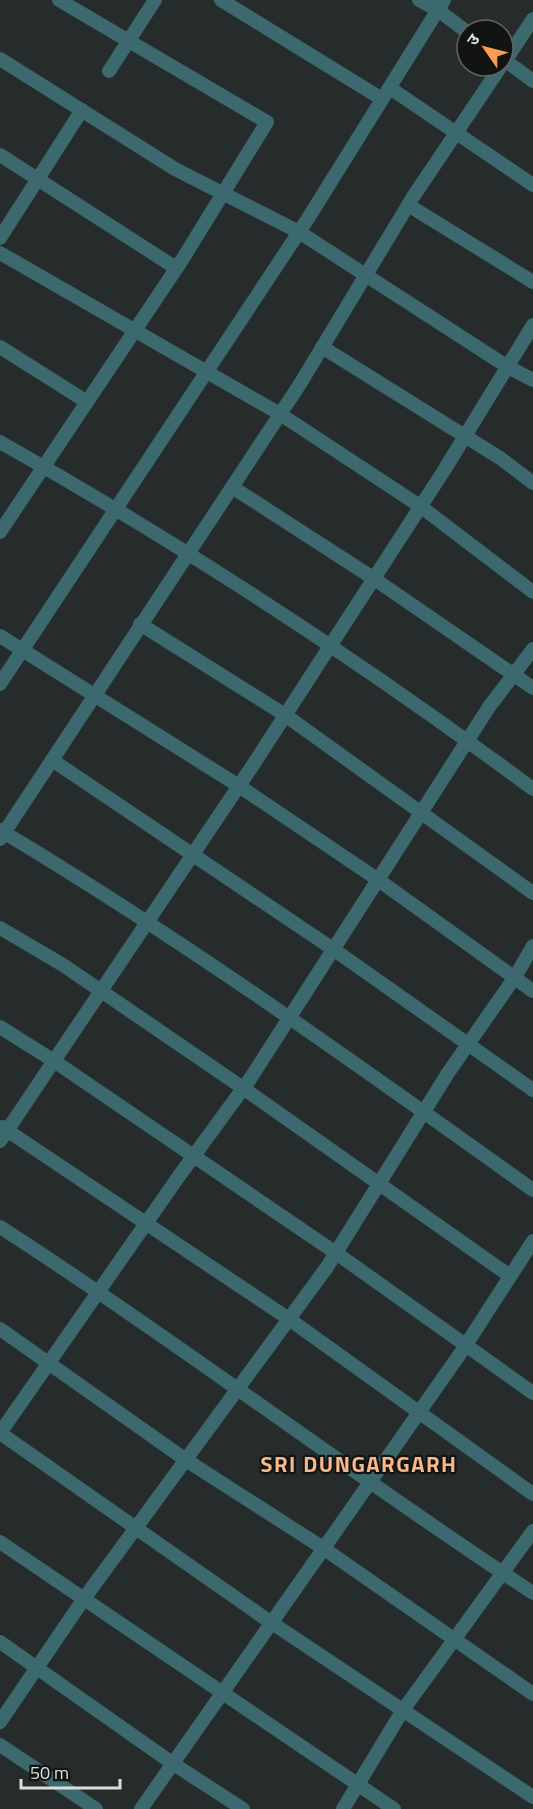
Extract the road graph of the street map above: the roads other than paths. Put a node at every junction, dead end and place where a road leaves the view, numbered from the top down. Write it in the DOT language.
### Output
graph roads {
  1 [pos="59,0"];
  2 [pos="154,0"];
  3 [pos="221,0"];
  4 [pos="419,0"];
  5 [pos="441,5"];
  6 [pos="533,19"];
  7 [pos="455,20"];
  8 [pos="128,41"];
  9 [pos="515,45"];
  10 [pos="0,59"];
  11 [pos="109,70"];
  12 [pos="515,70"];
  13 [pos="492,78"];
  14 [pos="533,81"];
  15 [pos="386,93"];
  16 [pos="82,110"];
  17 [pos="457,132"];
  18 [pos="0,155"];
  19 [pos="38,179"];
  20 [pos="533,185"];
  21 [pos="223,193"];
  22 [pos="408,205"];
  23 [pos="299,232"];
  24 [pos="0,238"];
  25 [pos="0,253"];
  26 [pos="176,268"];
  27 [pos="366,274"];
  28 [pos="533,282"];
  29 [pos="533,325"];
  30 [pos="135,330"];
  31 [pos="0,347"];
  32 [pos="322,347"];
  33 [pos="508,367"];
  34 [pos="207,370"];
  35 [pos="533,380"];
  36 [pos="87,402"];
  37 [pos="280,414"];
  38 [pos="464,438"];
  39 [pos="0,442"];
  40 [pos="44,466"];
  41 [pos="533,483"];
  42 [pos="232,487"];
  43 [pos="420,506"];
  44 [pos="116,508"];
  45 [pos="0,532"];
  46 [pos="188,554"];
  47 [pos="373,578"];
  48 [pos="533,592"];
  49 [pos="140,624"];
  50 [pos="0,636"];
  51 [pos="330,645"];
  52 [pos="23,649"];
  53 [pos="533,649"];
  54 [pos="514,674"];
  55 [pos="0,684"];
  56 [pos="533,688"];
  57 [pos="94,696"];
  58 [pos="285,715"];
  59 [pos="468,741"];
  60 [pos="52,760"];
  61 [pos="239,786"];
  62 [pos="533,789"];
  63 [pos="423,813"];
  64 [pos="2,834"];
  65 [pos="193,854"];
  66 [pos="377,879"];
  67 [pos="533,893"];
  68 [pos="147,922"];
  69 [pos="0,928"];
  70 [pos="533,946"];
  71 [pos="333,949"];
  72 [pos="515,977"];
  73 [pos="100,991"];
  74 [pos="533,991"];
  75 [pos="290,1017"];
  76 [pos="0,1027"];
  77 [pos="468,1045"];
  78 [pos="54,1060"];
  79 [pos="243,1088"];
  80 [pos="533,1090"];
  81 [pos="424,1112"];
  82 [pos="2,1132"];
  83 [pos="193,1156"];
  84 [pos="381,1182"];
  85 [pos="533,1190"];
  86 [pos="146,1223"];
  87 [pos="0,1227"];
  88 [pos="533,1241"];
  89 [pos="336,1253"];
  90 [pos="510,1276"];
  91 [pos="100,1292"];
  92 [pos="289,1319"];
  93 [pos="0,1329"];
  94 [pos="466,1345"];
  95 [pos="50,1363"];
  96 [pos="238,1389"];
  97 [pos="533,1393"];
  98 [pos="419,1411"];
  99 [pos="0,1433"];
  100 [pos="186,1460"];
  101 [pos="369,1482"];
  102 [pos="533,1494"];
  103 [pos="136,1528"];
  104 [pos="533,1531"];
  105 [pos="0,1542"];
  106 [pos="322,1548"];
  107 [pos="503,1574"];
  108 [pos="533,1593"];
  109 [pos="83,1600"];
  110 [pos="271,1622"];
  111 [pos="455,1641"];
  112 [pos="0,1642"];
  113 [pos="38,1668"];
  114 [pos="221,1693"];
  115 [pos="533,1694"];
  116 [pos="403,1710"];
  117 [pos="0,1722"];
  118 [pos="0,1745"];
  119 [pos="172,1763"];
  120 [pos="358,1786"];
  121 [pos="533,1797"];
  122 [pos="96,1809"];
  123 [pos="141,1809"];
  124 [pos="243,1809"];
  125 [pos="344,1809"];
  126 [pos="394,1809"];
  1 -- 8 [label="street"];
  2 -- 8 [label="street"];
  3 -- 15 [label="street"];
  4 -- 5 [label="street"];
  5 -- 7 [label="street"];
  5 -- 15 [label="street"];
  6 -- 9 [label="street"];
  8 -- 11 [label="street"];
  8 -- 21 [label="street"];
  10 -- 16 [label="street"];
  12 -- 14 [label="street"];
  13 -- 17 [label="street"];
  15 -- 17 [label="street"];
  15 -- 23 [label="street"];
  16 -- 19 [label="street"];
  16 -- 21 [label="street"];
  17 -- 20 [label="street"];
  17 -- 22 [label="street"];
  18 -- 19 [label="street"];
  19 -- 24 [label="street"];
  19 -- 26 [label="street"];
  21 -- 23 [label="street"];
  21 -- 26 [label="street"];
  22 -- 27 [label="street"];
  22 -- 28 [label="street"];
  23 -- 27 [label="street"];
  23 -- 34 [label="street"];
  25 -- 30 [label="street"];
  26 -- 30 [label="street"];
  27 -- 32 [label="street"];
  27 -- 33 [label="street"];
  29 -- 33 [label="street"];
  30 -- 34 [label="street"];
  30 -- 36 [label="street"];
  31 -- 36 [label="street"];
  32 -- 37 [label="street"];
  32 -- 38 [label="street"];
  33 -- 35 [label="street"];
  33 -- 38 [label="street"];
  34 -- 37 [label="street"];
  34 -- 44 [label="street"];
  36 -- 40 [label="street"];
  37 -- 42 [label="street"];
  37 -- 43 [label="street"];
  38 -- 41 [label="street"];
  38 -- 43 [label="street"];
  39 -- 40 [label="street"];
  40 -- 44 [label="street"];
  40 -- 45 [label="street"];
  42 -- 46 [label="street"];
  42 -- 47 [label="street"];
  43 -- 47 [label="street"];
  43 -- 48 [label="street"];
  44 -- 46 [label="street"];
  44 -- 52 [label="street"];
  46 -- 49 [label="street"];
  46 -- 51 [label="street"];
  47 -- 51 [label="street"];
  47 -- 54 [label="street"];
  49 -- 57 [label="street"];
  49 -- 58 [label="street"];
  50 -- 52 [label="street"];
  51 -- 58 [label="street"];
  51 -- 59 [label="street"];
  52 -- 55 [label="street"];
  52 -- 57 [label="street"];
  53 -- 54 [label="street"];
  54 -- 56 [label="street"];
  54 -- 59 [label="street"];
  57 -- 60 [label="street"];
  57 -- 61 [label="street"];
  58 -- 61 [label="street"];
  58 -- 63 [label="street"];
  59 -- 62 [label="street"];
  59 -- 63 [label="street"];
  60 -- 64 [label="street"];
  60 -- 65 [label="street"];
  61 -- 65 [label="street"];
  61 -- 66 [label="street"];
  63 -- 66 [label="street"];
  63 -- 67 [label="street"];
  64 -- 68 [label="street"];
  65 -- 68 [label="street"];
  65 -- 71 [label="street"];
  66 -- 71 [label="street"];
  66 -- 72 [label="street"];
  68 -- 73 [label="street"];
  68 -- 75 [label="street"];
  69 -- 73 [label="street"];
  70 -- 72 [label="street"];
  71 -- 75 [label="street"];
  71 -- 77 [label="street"];
  72 -- 74 [label="street"];
  72 -- 77 [label="street"];
  73 -- 78 [label="street"];
  73 -- 79 [label="street"];
  75 -- 79 [label="street"];
  75 -- 81 [label="street"];
  76 -- 78 [label="street"];
  77 -- 80 [label="street"];
  77 -- 81 [label="street"];
  78 -- 82 [label="street"];
  78 -- 83 [label="street"];
  79 -- 83 [label="street"];
  79 -- 84 [label="street"];
  81 -- 84 [label="street"];
  81 -- 85 [label="street"];
  82 -- 86 [label="street"];
  83 -- 86 [label="street"];
  83 -- 89 [label="street"];
  84 -- 89 [label="street"];
  84 -- 90 [label="street"];
  86 -- 91 [label="street"];
  86 -- 92 [label="street"];
  87 -- 91 [label="street"];
  88 -- 90 [label="street"];
  89 -- 92 [label="street"];
  89 -- 94 [label="street"];
  90 -- 94 [label="street"];
  91 -- 95 [label="street"];
  91 -- 96 [label="street"];
  92 -- 96 [label="street"];
  92 -- 98 [label="street"];
  93 -- 95 [label="street"];
  94 -- 97 [label="street"];
  94 -- 98 [label="street"];
  95 -- 99 [label="street"];
  95 -- 100 [label="street"];
  96 -- 100 [label="street"];
  96 -- 101 [label="street"];
  98 -- 101 [label="street"];
  98 -- 102 [label="street"];
  99 -- 103 [label="street"];
  100 -- 103 [label="street"];
  100 -- 106 [label="street"];
  101 -- 106 [label="street"];
  101 -- 107 [label="street"];
  103 -- 109 [label="street"];
  103 -- 110 [label="street"];
  104 -- 107 [label="street"];
  105 -- 109 [label="street"];
  106 -- 110 [label="street"];
  106 -- 111 [label="street"];
  107 -- 108 [label="street"];
  107 -- 111 [label="street"];
  109 -- 113 [label="street"];
  109 -- 114 [label="street"];
  110 -- 114 [label="street"];
  110 -- 116 [label="street"];
  111 -- 115 [label="street"];
  111 -- 116 [label="street"];
  112 -- 113 [label="street"];
  113 -- 117 [label="street"];
  113 -- 119 [label="street"];
  114 -- 119 [label="street"];
  114 -- 120 [label="street"];
  116 -- 120 [label="street"];
  116 -- 121 [label="street"];
  118 -- 122 [label="street"];
  119 -- 123 [label="street"];
  119 -- 124 [label="street"];
  120 -- 125 [label="street"];
  120 -- 126 [label="street"];
}
